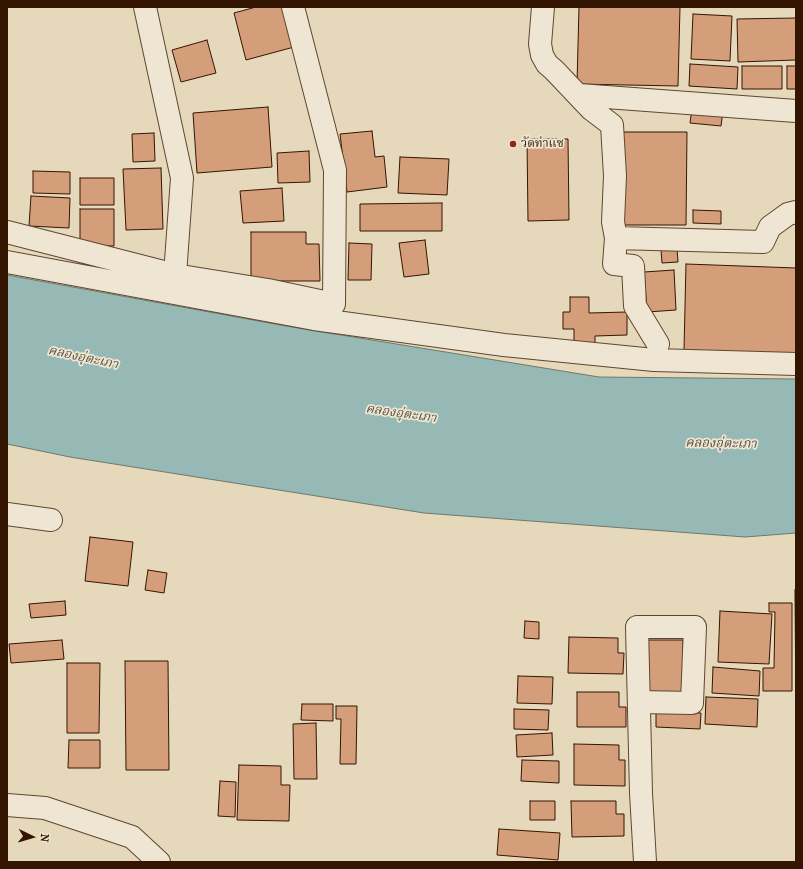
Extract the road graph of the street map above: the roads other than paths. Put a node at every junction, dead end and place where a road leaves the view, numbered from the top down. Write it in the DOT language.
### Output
graph roads {
  1 [pos="145,7"];
  2 [pos="293,7"];
  3 [pos="543,7"];
  4 [pos="579,95"];
  5 [pos="796,111"];
  6 [pos="796,212"];
  7 [pos="7,232"];
  8 [pos="616,238"];
  9 [pos="7,262"];
  10 [pos="175,275"];
  11 [pos="658,344"];
  12 [pos="796,364"];
  13 [pos="7,514"];
  14 [pos="51,520"];
  15 [pos="640,702"];
  16 [pos="7,805"];
  17 [pos="158,862"];
  18 [pos="645,862"];
  1 -- 10 [label="street"];
  2 -- 10 [label="street"];
  3 -- 4 [label="street"];
  4 -- 5 [label="street"];
  4 -- 8 [label="street"];
  6 -- 8 [label="street"];
  7 -- 10 [label="street"];
  8 -- 11 [label="street"];
  9 -- 12 [label="street"];
  13 -- 14 [label="street"];
  15 -- 18 [label="street"];
  16 -- 17 [label="street"];
}
